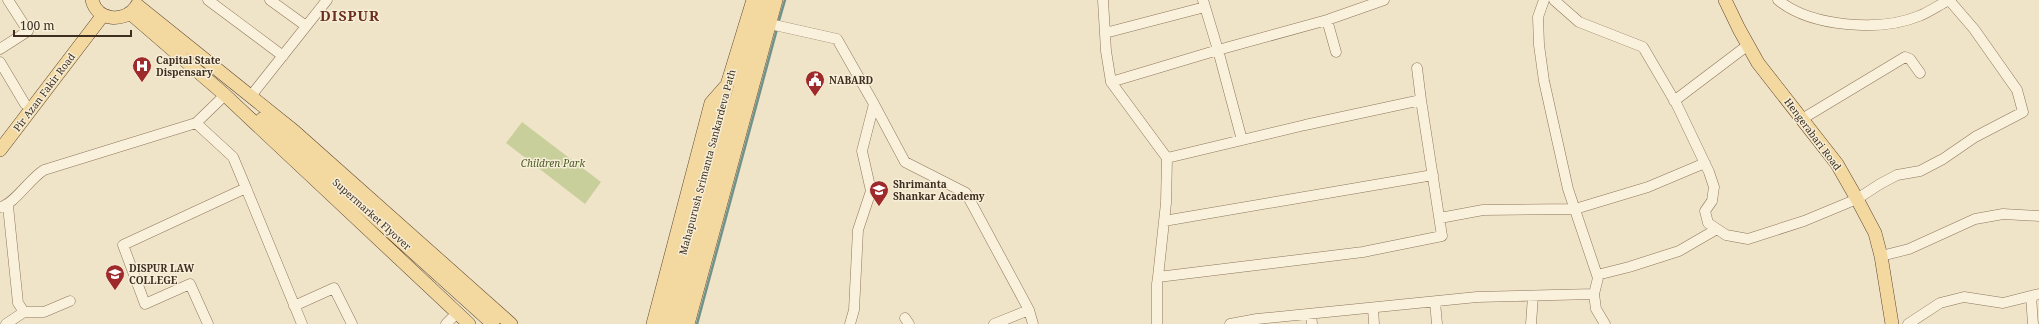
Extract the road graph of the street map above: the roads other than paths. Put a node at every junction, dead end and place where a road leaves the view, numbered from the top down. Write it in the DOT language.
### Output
graph roads {
  1 [pos="8,0"];
  2 [pos="208,0"];
  3 [pos="270,0"];
  4 [pos="327,0"];
  5 [pos="754,0"];
  6 [pos="764,0"];
  7 [pos="776,0"];
  8 [pos="1103,0"];
  9 [pos="1384,0"];
  10 [pos="1544,0"];
  11 [pos="1554,0"];
  12 [pos="1725,0"];
  13 [pos="1778,0"];
  14 [pos="1204,4"];
  15 [pos="135,6"];
  16 [pos="98,8"];
  17 [pos="1327,20"];
  18 [pos="775,25"];
  19 [pos="306,26"];
  20 [pos="1105,32"];
  21 [pos="1748,45"];
  22 [pos="0,49"];
  23 [pos="1218,50"];
  24 [pos="1336,52"];
  25 [pos="283,56"];
  26 [pos="0,62"];
  27 [pos="1417,68"];
  28 [pos="1920,73"];
  29 [pos="1111,82"];
  30 [pos="727,85"];
  31 [pos="225,95"];
  32 [pos="250,97"];
  33 [pos="1421,100"];
  34 [pos="1674,101"];
  35 [pos="25,104"];
  36 [pos="874,104"];
  37 [pos="245,113"];
  38 [pos="1802,119"];
  39 [pos="196,123"];
  40 [pos="0,137"];
  41 [pos="1242,140"];
  42 [pos="0,150"];
  43 [pos="1167,158"];
  44 [pos="1705,163"];
  45 [pos="1433,175"];
  46 [pos="246,188"];
  47 [pos="1857,199"];
  48 [pos="4,207"];
  49 [pos="1575,209"];
  50 [pos="2039,216"];
  51 [pos="1440,218"];
  52 [pos="1164,221"];
  53 [pos="1717,229"];
  54 [pos="1881,256"];
  55 [pos="1597,275"];
  56 [pos="676,277"];
  57 [pos="1158,277"];
  58 [pos="662,288"];
  59 [pos="1594,294"];
  60 [pos="2035,295"];
  61 [pos="1533,296"];
  62 [pos="70,301"];
  63 [pos="1435,302"];
  64 [pos="294,306"];
  65 [pos="1373,308"];
  66 [pos="1029,310"];
  67 [pos="24,312"];
  68 [pos="457,313"];
  69 [pos="1311,319"];
  70 [pos="6,324"];
  71 [pos="208,324"];
  72 [pos="302,324"];
  73 [pos="352,324"];
  74 [pos="446,324"];
  75 [pos="469,324"];
  76 [pos="493,324"];
  77 [pos="511,324"];
  78 [pos="652,324"];
  79 [pos="663,324"];
  80 [pos="675,324"];
  81 [pos="688,324"];
  82 [pos="850,324"];
  83 [pos="994,324"];
  84 [pos="1033,324"];
  85 [pos="1158,324"];
  86 [pos="1230,324"];
  87 [pos="1374,324"];
  88 [pos="1437,324"];
  89 [pos="1531,324"];
  90 [pos="1606,324"];
  91 [pos="1892,324"];
  92 [pos="1908,324"];
  93 [pos="2033,324"];
  1 -- 22 [label="street"];
  2 -- 25 [label="street"];
  3 -- 19 [label="street"];
  4 -- 19 [label="street"];
  5 -- 30 [label="main road, Mahapurush Srimanta Sankardeva Path"];
  6 -- 80 [label="main road"];
  7 -- 18 [label="main road"];
  8 -- 20 [label="street"];
  9 -- 17 [label="street"];
  10 -- 49 [label="street"];
  11 -- 34 [label="street"];
  12 -- 21 [label="main road, Hengerabari Road"];
  13 -- 47 [label="street"];
  14 -- 20 [label="street"];
  14 -- 23 [label="street"];
  15 -- 16 [label="main road"];
  15 -- 31 [label="main road"];
  15 -- 32 [label="main road"];
  16 -- 35 [label="main road"];
  16 -- 42 [label="main road, Pir Azan Fakir Road"];
  17 -- 23 [label="street"];
  17 -- 24 [label="street"];
  18 -- 36 [label="street"];
  18 -- 81 [label="main road"];
  19 -- 25 [label="street"];
  20 -- 29 [label="street"];
  21 -- 34 [label="street"];
  21 -- 38 [label="main road, Hengerabari Road"];
  23 -- 29 [label="street"];
  23 -- 41 [label="street"];
  25 -- 32 [label="street"];
  26 -- 35 [label="street"];
  27 -- 33 [label="street"];
  28 -- 38 [label="street"];
  29 -- 43 [label="street"];
  30 -- 56 [label="main road, Mahapurush Srimanta Sankardeva Path"];
  30 -- 58 [label="main road"];
  31 -- 37 [label="main road"];
  31 -- 39 [label="street"];
  32 -- 77 [label="main road"];
  33 -- 41 [label="street"];
  33 -- 45 [label="street"];
  34 -- 44 [label="street"];
  35 -- 40 [label="main road"];
  36 -- 66 [label="street"];
  36 -- 82 [label="street"];
  37 -- 68 [label="main road"];
  37 -- 76 [label="main road, Supermarket Flyover"];
  38 -- 47 [label="main road, Hengerabari Road"];
  39 -- 46 [label="street"];
  39 -- 48 [label="street"];
  41 -- 43 [label="street"];
  43 -- 52 [label="street"];
  44 -- 49 [label="street"];
  44 -- 53 [label="street"];
  45 -- 51 [label="street"];
  45 -- 52 [label="street"];
  46 -- 64 [label="street"];
  46 -- 71 [label="street"];
  47 -- 53 [label="street"];
  47 -- 54 [label="main road, Hengerabari Road"];
  48 -- 67 [label="street"];
  49 -- 51 [label="street"];
  49 -- 55 [label="street"];
  50 -- 54 [label="street"];
  51 -- 57 [label="street"];
  52 -- 57 [label="street"];
  53 -- 55 [label="street"];
  54 -- 91 [label="main road, Hengerabari Road"];
  55 -- 59 [label="street"];
  56 -- 58 [label="main road"];
  56 -- 79 [label="main road, Mahapurush Srimanta Sankardeva Path"];
  57 -- 85 [label="street"];
  58 -- 78 [label="main road"];
  59 -- 61 [label="street"];
  59 -- 90 [label="street"];
  60 -- 92 [label="street"];
  60 -- 93 [label="street"];
  61 -- 63 [label="street"];
  61 -- 89 [label="street"];
  62 -- 67 [label="street"];
  63 -- 65 [label="street"];
  63 -- 88 [label="street"];
  64 -- 72 [label="street"];
  64 -- 73 [label="street"];
  65 -- 69 [label="street"];
  65 -- 87 [label="street"];
  66 -- 83 [label="street"];
  66 -- 84 [label="street"];
  67 -- 70 [label="street"];
  68 -- 74 [label="street"];
  68 -- 75 [label="main road"];
  69 -- 86 [label="street"];
}
